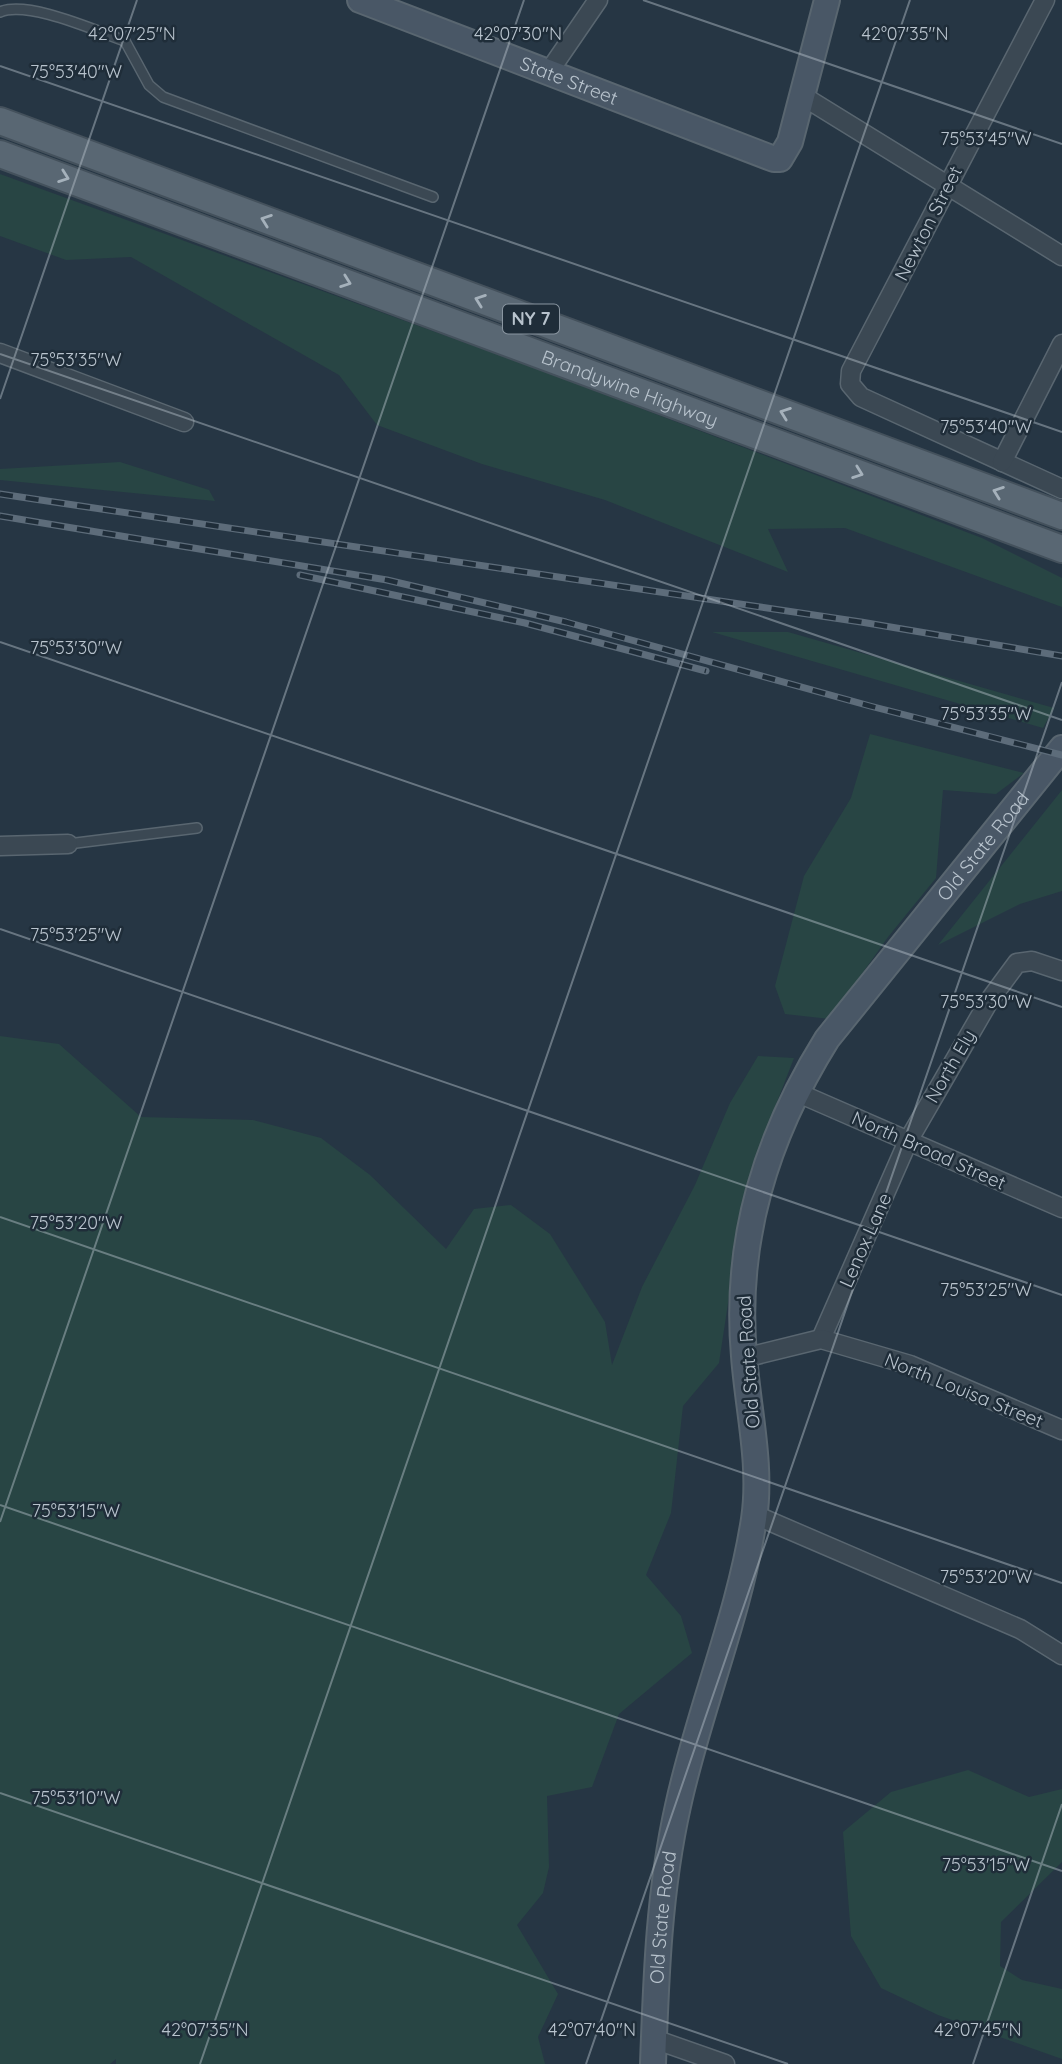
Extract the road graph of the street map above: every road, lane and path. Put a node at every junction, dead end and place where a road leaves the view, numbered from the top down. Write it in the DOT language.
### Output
graph roads {
  1 [pos="360,0"];
  2 [pos="598,0"];
  3 [pos="827,0"];
  4 [pos="1045,0"];
  5 [pos="0,12"];
  6 [pos="548,73"];
  7 [pos="801,95"];
  8 [pos="0,121"];
  9 [pos="0,154"];
  10 [pos="947,186"];
  11 [pos="433,197"];
  12 [pos="1062,256"];
  13 [pos="1062,344"];
  14 [pos="0,353"];
  15 [pos="184,422"];
  16 [pos="1002,462"];
  17 [pos="1062,489"];
  18 [pos="1062,516"];
  19 [pos="1062,549"];
  20 [pos="1062,748"];
  21 [pos="197,828"];
  22 [pos="68,844"];
  23 [pos="0,846"];
  24 [pos="1062,971"];
  25 [pos="796,1092"];
  26 [pos="908,1141"];
  27 [pos="1062,1208"];
  28 [pos="821,1339"];
  29 [pos="744,1358"];
  30 [pos="1062,1430"];
  31 [pos="755,1515"];
  32 [pos="1062,1655"];
  33 [pos="654,2039"];
  34 [pos="653,2064"];
  35 [pos="725,2064"];
  1 -- 6 [label="street, State Street"];
  2 -- 6 [label="street"];
  3 -- 7 [label="street"];
  4 -- 10 [label="street, Newton Street"];
  5 -- 11 [label="lane"];
  6 -- 7 [label="street, State Street"];
  7 -- 10 [label="street"];
  18 -- 8 [label="main road, Brandywine Highway / NY 7, one-way"];
  9 -- 19 [label="main road, Brandywine Highway / NY 7, one-way"];
  10 -- 12 [label="street"];
  10 -- 16 [label="street, Newton Street"];
  13 -- 16 [label="street"];
  14 -- 15 [label="street"];
  16 -- 17 [label="street"];
  20 -- 25 [label="street, Old State Road"];
  21 -- 22 [label="lane"];
  22 -- 23 [label="street"];
  24 -- 26 [label="street, North Ely"];
  25 -- 26 [label="street, North Broad Street"];
  25 -- 29 [label="street, Old State Road"];
  26 -- 27 [label="street, North Broad Street"];
  26 -- 28 [label="street, Lenox Lane"];
  28 -- 29 [label="street"];
  28 -- 30 [label="street, North Louisa Street"];
  29 -- 31 [label="street, Old State Road"];
  31 -- 32 [label="street"];
  31 -- 33 [label="street, Old State Road"];
  33 -- 34 [label="street, Old State Road"];
  33 -- 35 [label="street"];
}
